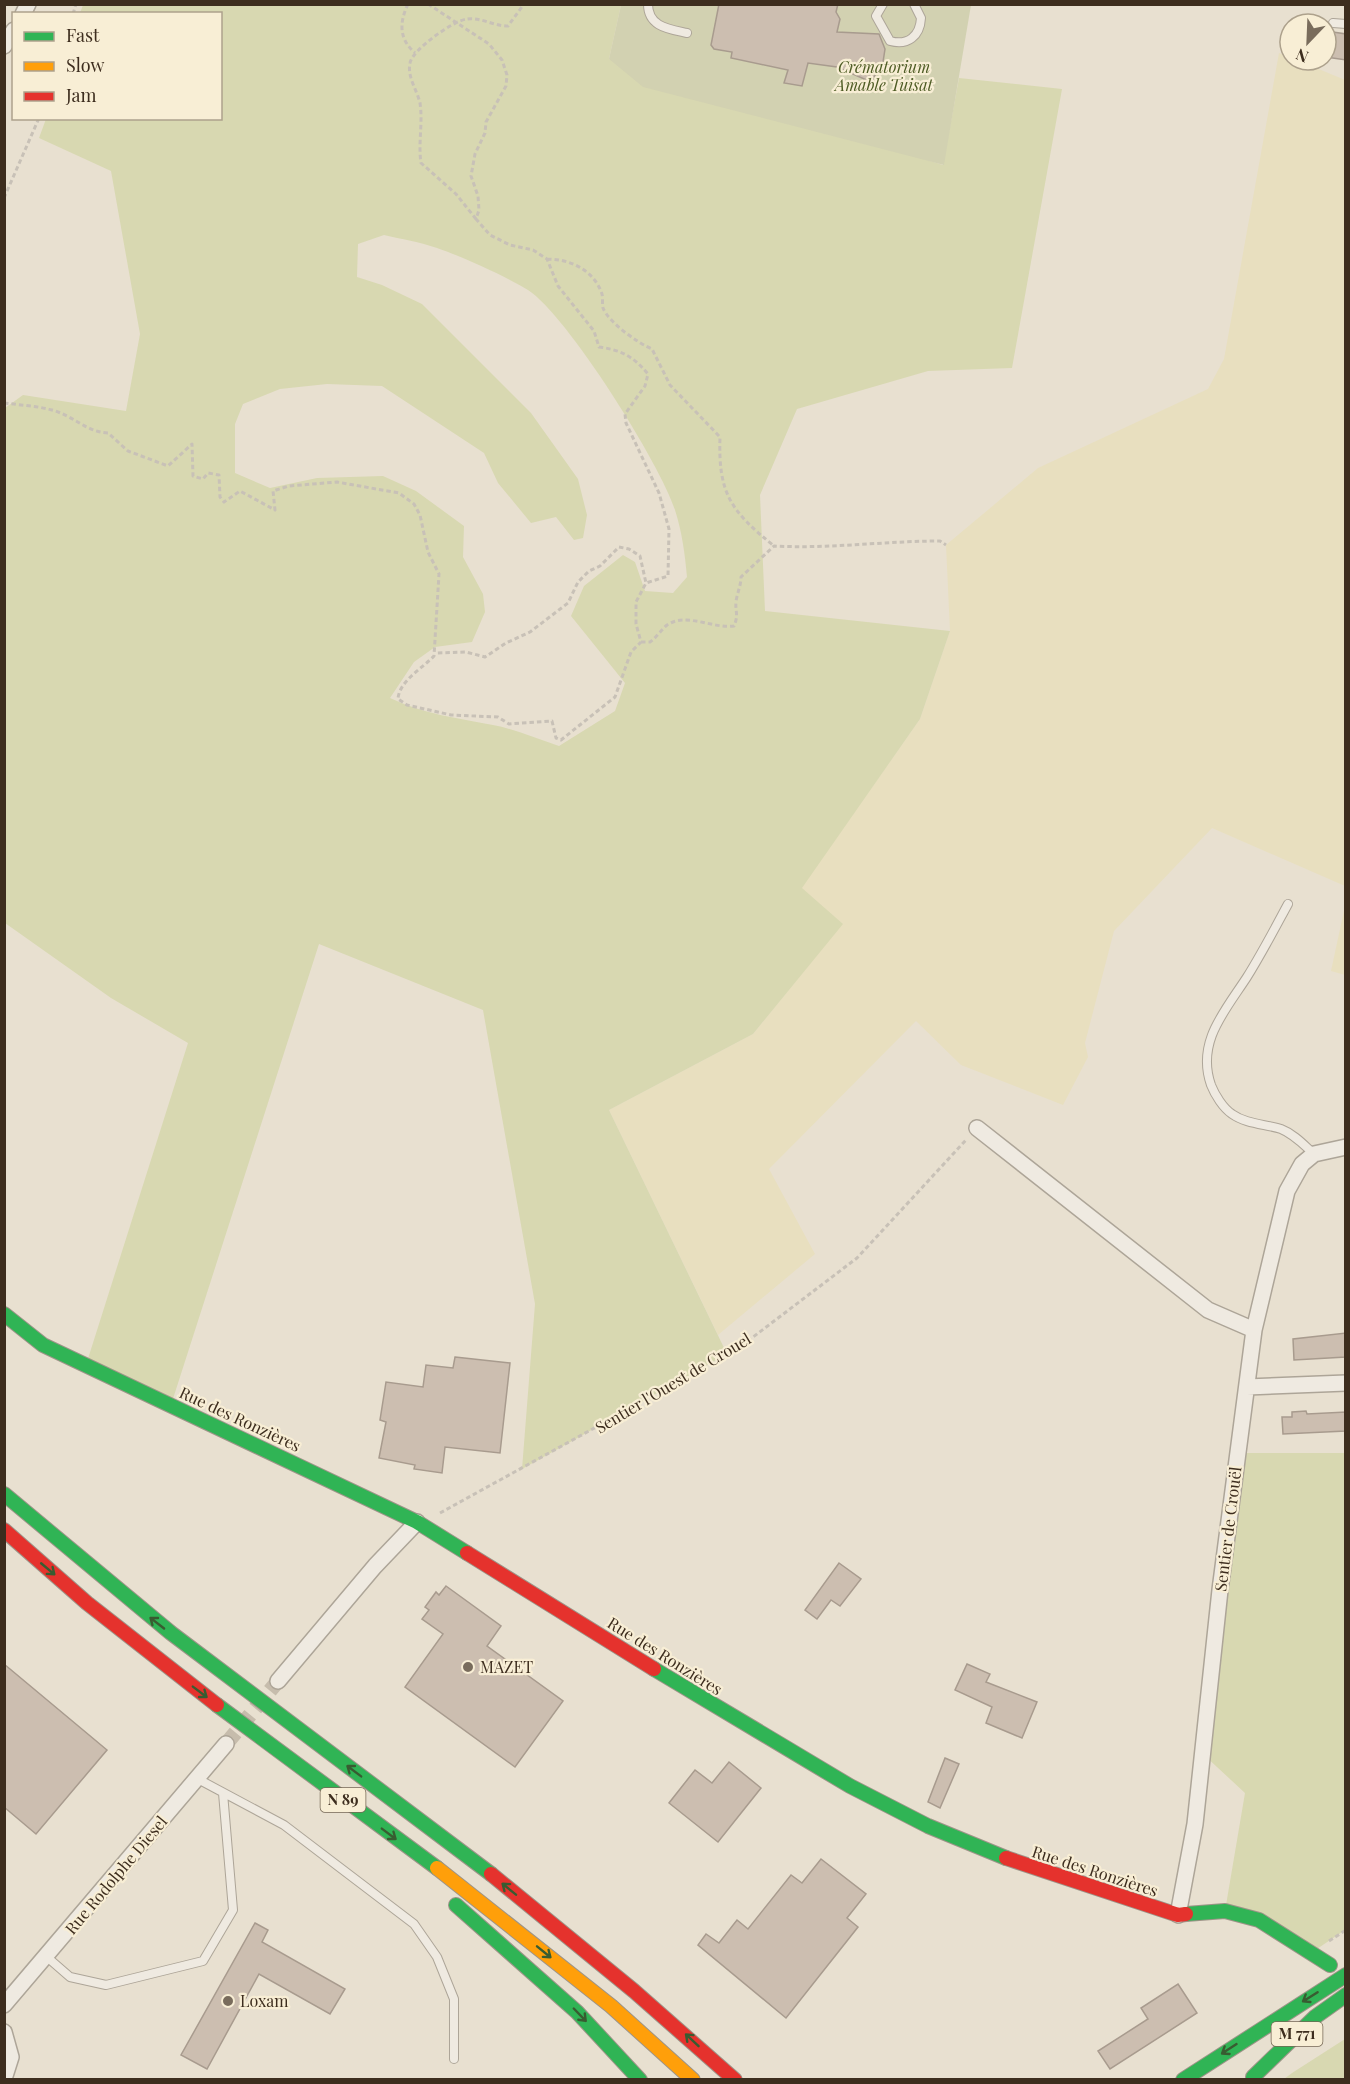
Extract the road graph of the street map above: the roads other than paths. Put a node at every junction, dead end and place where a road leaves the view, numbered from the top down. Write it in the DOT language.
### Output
graph roads {
  1 [pos="648,4"];
  2 [pos="883,4"];
  3 [pos="914,4"];
  4 [pos="12,33"];
  5 [pos="687,33"];
  6 [pos="4,46"];
  7 [pos="1288,904"];
  8 [pos="977,1128"];
  9 [pos="1346,1147"];
  10 [pos="1314,1154"];
  11 [pos="4,1314"];
  12 [pos="1254,1330"];
  13 [pos="1346,1383"];
  14 [pos="1246,1388"];
  15 [pos="4,1494"];
  16 [pos="417,1522"];
  17 [pos="4,1530"];
  18 [pos="278,1681"];
  19 [pos="226,1744"];
  20 [pos="283,1756"];
  21 [pos="196,1778"];
  22 [pos="223,1793"];
  23 [pos="354,1825"];
  24 [pos="444,1894"];
  25 [pos="1178,1915"];
  26 [pos="48,1957"];
  27 [pos="1330,1965"];
  28 [pos="1346,1975"];
  29 [pos="1346,1995"];
  30 [pos="4,2006"];
  31 [pos="4,2032"];
  32 [pos="1316,2036"];
  33 [pos="454,2059"];
  34 [pos="1251,2078"];
  35 [pos="4,2079"];
  36 [pos="640,2079"];
  37 [pos="693,2079"];
  38 [pos="735,2079"];
  39 [pos="1183,2079"];
  1 -- 5 [label="lane"];
  2 -- 3 [label="lane"];
  4 -- 6 [label="street"];
  7 -- 10 [label="lane"];
  8 -- 12 [label="street"];
  9 -- 10 [label="street"];
  10 -- 12 [label="street, Sentier de Crouël"];
  11 -- 16 [label="main road, Rue des Ronzières"];
  12 -- 14 [label="street, Sentier de Crouël"];
  13 -- 14 [label="street"];
  14 -- 25 [label="street, Sentier de Crouël"];
  38 -- 15 [label="main road, N 89, one-way"];
  16 -- 18 [label="street"];
  16 -- 25 [label="main road, Rue des Ronzières"];
  17 -- 20 [label="main road, N 89, one-way"];
  19 -- 21 [label="street, Rue Rodolphe Diesel"];
  20 -- 23 [label="main road"];
  20 -- 37 [label="main road, N 89, one-way"];
  21 -- 22 [label="lane"];
  21 -- 26 [label="street, Rue Rodolphe Diesel"];
  22 -- 26 [label="lane"];
  22 -- 33 [label="lane"];
  24 -- 36 [label="main road, one-way"];
  25 -- 27 [label="main road, Rue des Ronzières"];
  26 -- 30 [label="street, Rue Rodolphe Diesel"];
  28 -- 39 [label="main road, one-way"];
  29 -- 34 [label="main road, M 771"];
  31 -- 35 [label="street"];
  32 -- 34 [label="main road, M 771"];
}
